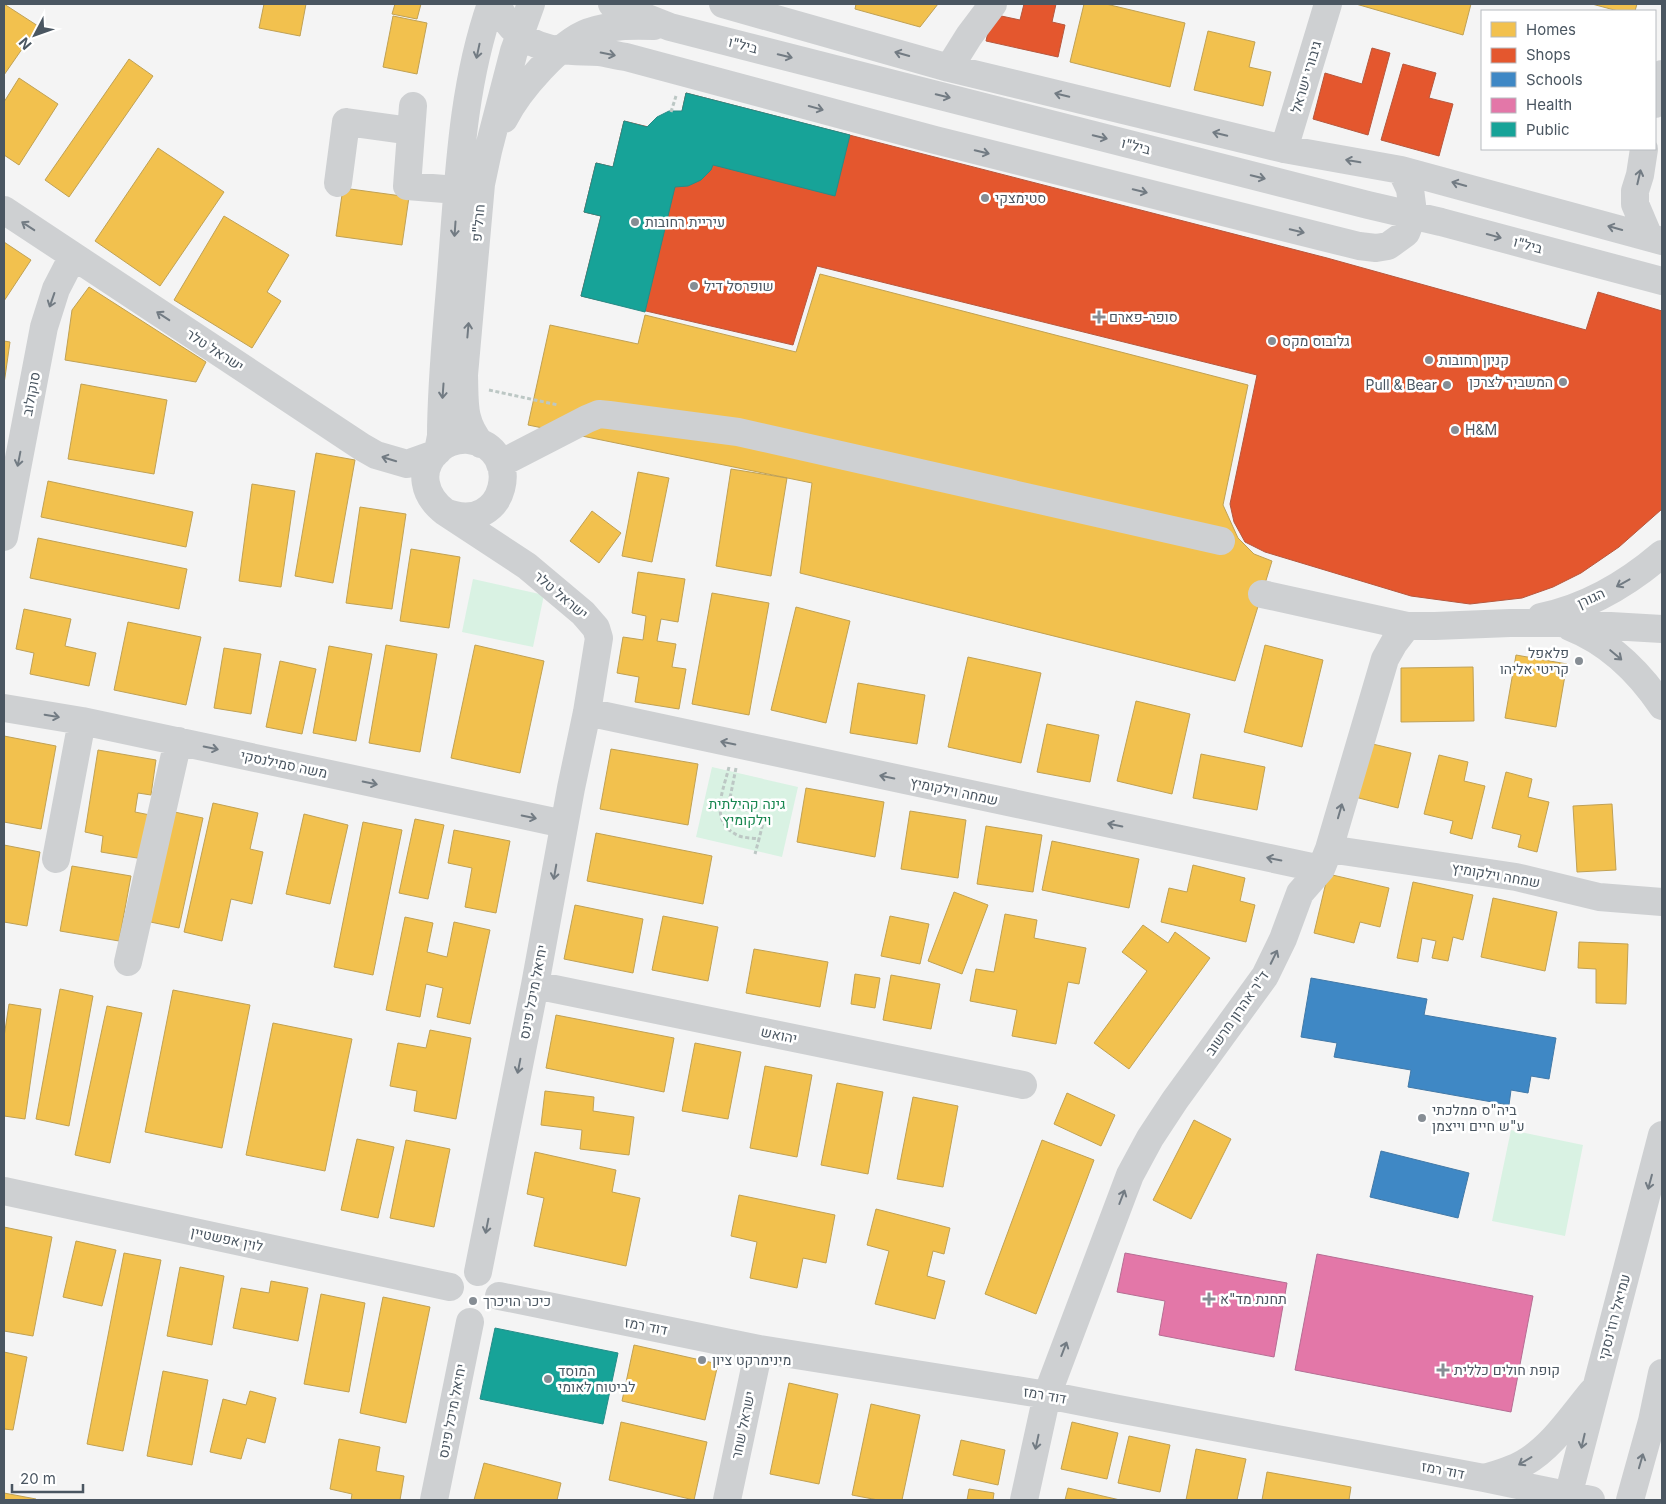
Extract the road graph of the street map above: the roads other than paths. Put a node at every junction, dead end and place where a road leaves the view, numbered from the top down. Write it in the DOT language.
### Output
graph roads {
  1 [pos="491,4"];
  2 [pos="498,4"];
  3 [pos="531,4"];
  4 [pos="612,4"];
  5 [pos="723,4"];
  6 [pos="992,4"];
  7 [pos="1328,4"];
  8 [pos="670,27"];
  9 [pos="519,35"];
  10 [pos="560,50"];
  11 [pos="949,68"];
  12 [pos="1662,74"];
  13 [pos="1656,100"];
  14 [pos="1284,149"];
  15 [pos="1644,150"];
  16 [pos="488,151"];
  17 [pos="1402,170"];
  18 [pos="338,182"];
  19 [pos="457,190"];
  20 [pos="4,210"];
  21 [pos="1413,215"];
  22 [pos="1656,239"];
  23 [pos="72,256"];
  24 [pos="1662,281"];
  25 [pos="481,444"];
  26 [pos="436,452"];
  27 [pos="500,464"];
  28 [pos="501,491"];
  29 [pos="445,512"];
  30 [pos="4,537"];
  31 [pos="1221,541"];
  32 [pos="1662,554"];
  33 [pos="527,566"];
  34 [pos="1262,594"];
  35 [pos="1510,623"];
  36 [pos="1559,623"];
  37 [pos="1407,626"];
  38 [pos="1662,629"];
  39 [pos="1662,706"];
  40 [pos="4,708"];
  41 [pos="587,712"];
  42 [pos="82,721"];
  43 [pos="178,741"];
  44 [pos="564,824"];
  45 [pos="56,859"];
  46 [pos="1325,859"];
  47 [pos="1662,902"];
  48 [pos="128,962"];
  49 [pos="535,985"];
  50 [pos="1023,1085"];
  51 [pos="1662,1135"];
  52 [pos="4,1191"];
  53 [pos="478,1272"];
  54 [pos="450,1287"];
  55 [pos="498,1296"];
  56 [pos="470,1322"];
  57 [pos="759,1349"];
  58 [pos="1662,1373"];
  59 [pos="1595,1389"];
  60 [pos="1047,1395"];
  61 [pos="1657,1430"];
  62 [pos="1484,1478"];
  63 [pos="1575,1499"];
  64 [pos="434,1500"];
  65 [pos="727,1500"];
  66 [pos="1024,1500"];
  67 [pos="1630,1500"];
  1 -- 19 [label="street, חרל\"פ, one-way"];
  2 -- 9 [label="street"];
  3 -- 9 [label="street, חרל\"פ"];
  4 -- 8 [label="street, ביל\"ו"];
  11 -- 5 [label="street, one-way"];
  6 -- 11 [label="street"];
  7 -- 14 [label="street, גיבורי ישראל"];
  8 -- 10 [label="street"];
  8 -- 21 [label="street, ביל\"ו, one-way"];
  9 -- 10 [label="street"];
  9 -- 16 [label="street, חרל\"פ"];
  10 -- 16 [label="street"];
  10 -- 21 [label="street, one-way"];
  14 -- 11 [label="street, one-way"];
  12 -- 13 [label="street"];
  17 -- 14 [label="street, one-way"];
  22 -- 15 [label="street, one-way"];
  25 -- 16 [label="street, חרל\"פ, one-way"];
  17 -- 21 [label="street"];
  22 -- 17 [label="street, one-way"];
  18 -- 19 [label="street"];
  19 -- 26 [label="street, חרל\"פ, one-way"];
  23 -- 20 [label="street, ישראל טלר, one-way"];
  21 -- 24 [label="street, ביל\"ו, one-way"];
  26 -- 23 [label="street, ישראל טלר, one-way"];
  23 -- 30 [label="street, סוקולוב, one-way"];
  25 -- 26 [label="street"];
  25 -- 27 [label="street"];
  26 -- 29 [label="street"];
  27 -- 28 [label="street"];
  27 -- 31 [label="street"];
  28 -- 29 [label="street"];
  28 -- 33 [label="street, ישראל טלר"];
  29 -- 33 [label="street, ישראל טלר"];
  32 -- 35 [label="street, הגורן, one-way"];
  33 -- 41 [label="street, ישראל טלר"];
  34 -- 37 [label="street, הגורן"];
  35 -- 36 [label="street, הגורן"];
  35 -- 37 [label="street, הגורן"];
  36 -- 38 [label="street, הגורן"];
  36 -- 39 [label="street, one-way"];
  46 -- 37 [label="street, ד\"ר אהרון מרשוב, one-way"];
  40 -- 42 [label="street, משה סמילנסקי, one-way"];
  41 -- 44 [label="street, יחיאל מיכל פינס"];
  46 -- 41 [label="street, שמחה וילקומיץ, one-way"];
  42 -- 43 [label="street, משה סמילנסקי"];
  42 -- 45 [label="street"];
  43 -- 44 [label="street, משה סמילנסקי, one-way"];
  43 -- 48 [label="street"];
  44 -- 49 [label="street, יחיאל מיכל פינס, one-way"];
  46 -- 47 [label="street, שמחה וילקומיץ"];
  60 -- 46 [label="street, ד\"ר אהרון מרשוב, one-way"];
  49 -- 50 [label="street, יהואש"];
  49 -- 53 [label="street, יחיאל מיכל פינס, one-way"];
  51 -- 59 [label="street, עמיאל רוז'נסקי, one-way"];
  52 -- 54 [label="street, לוין אפשטיין"];
  53 -- 54 [label="street"];
  53 -- 55 [label="street"];
  54 -- 56 [label="street"];
  55 -- 56 [label="street"];
  55 -- 57 [label="street, דוד רמז"];
  56 -- 64 [label="street, יחיאל מיכל פינס"];
  57 -- 60 [label="street, דוד רמז"];
  57 -- 65 [label="street, ישראל שחר"];
  58 -- 61 [label="street"];
  59 -- 62 [label="street, one-way"];
  59 -- 63 [label="street, עמיאל רוז'נסקי, one-way"];
  60 -- 62 [label="street, דוד רמז"];
  60 -- 66 [label="street, ד\"ר אהרון מרשוב, one-way"];
  67 -- 61 [label="street, one-way"];
  62 -- 63 [label="street, דוד רמז"];
}
